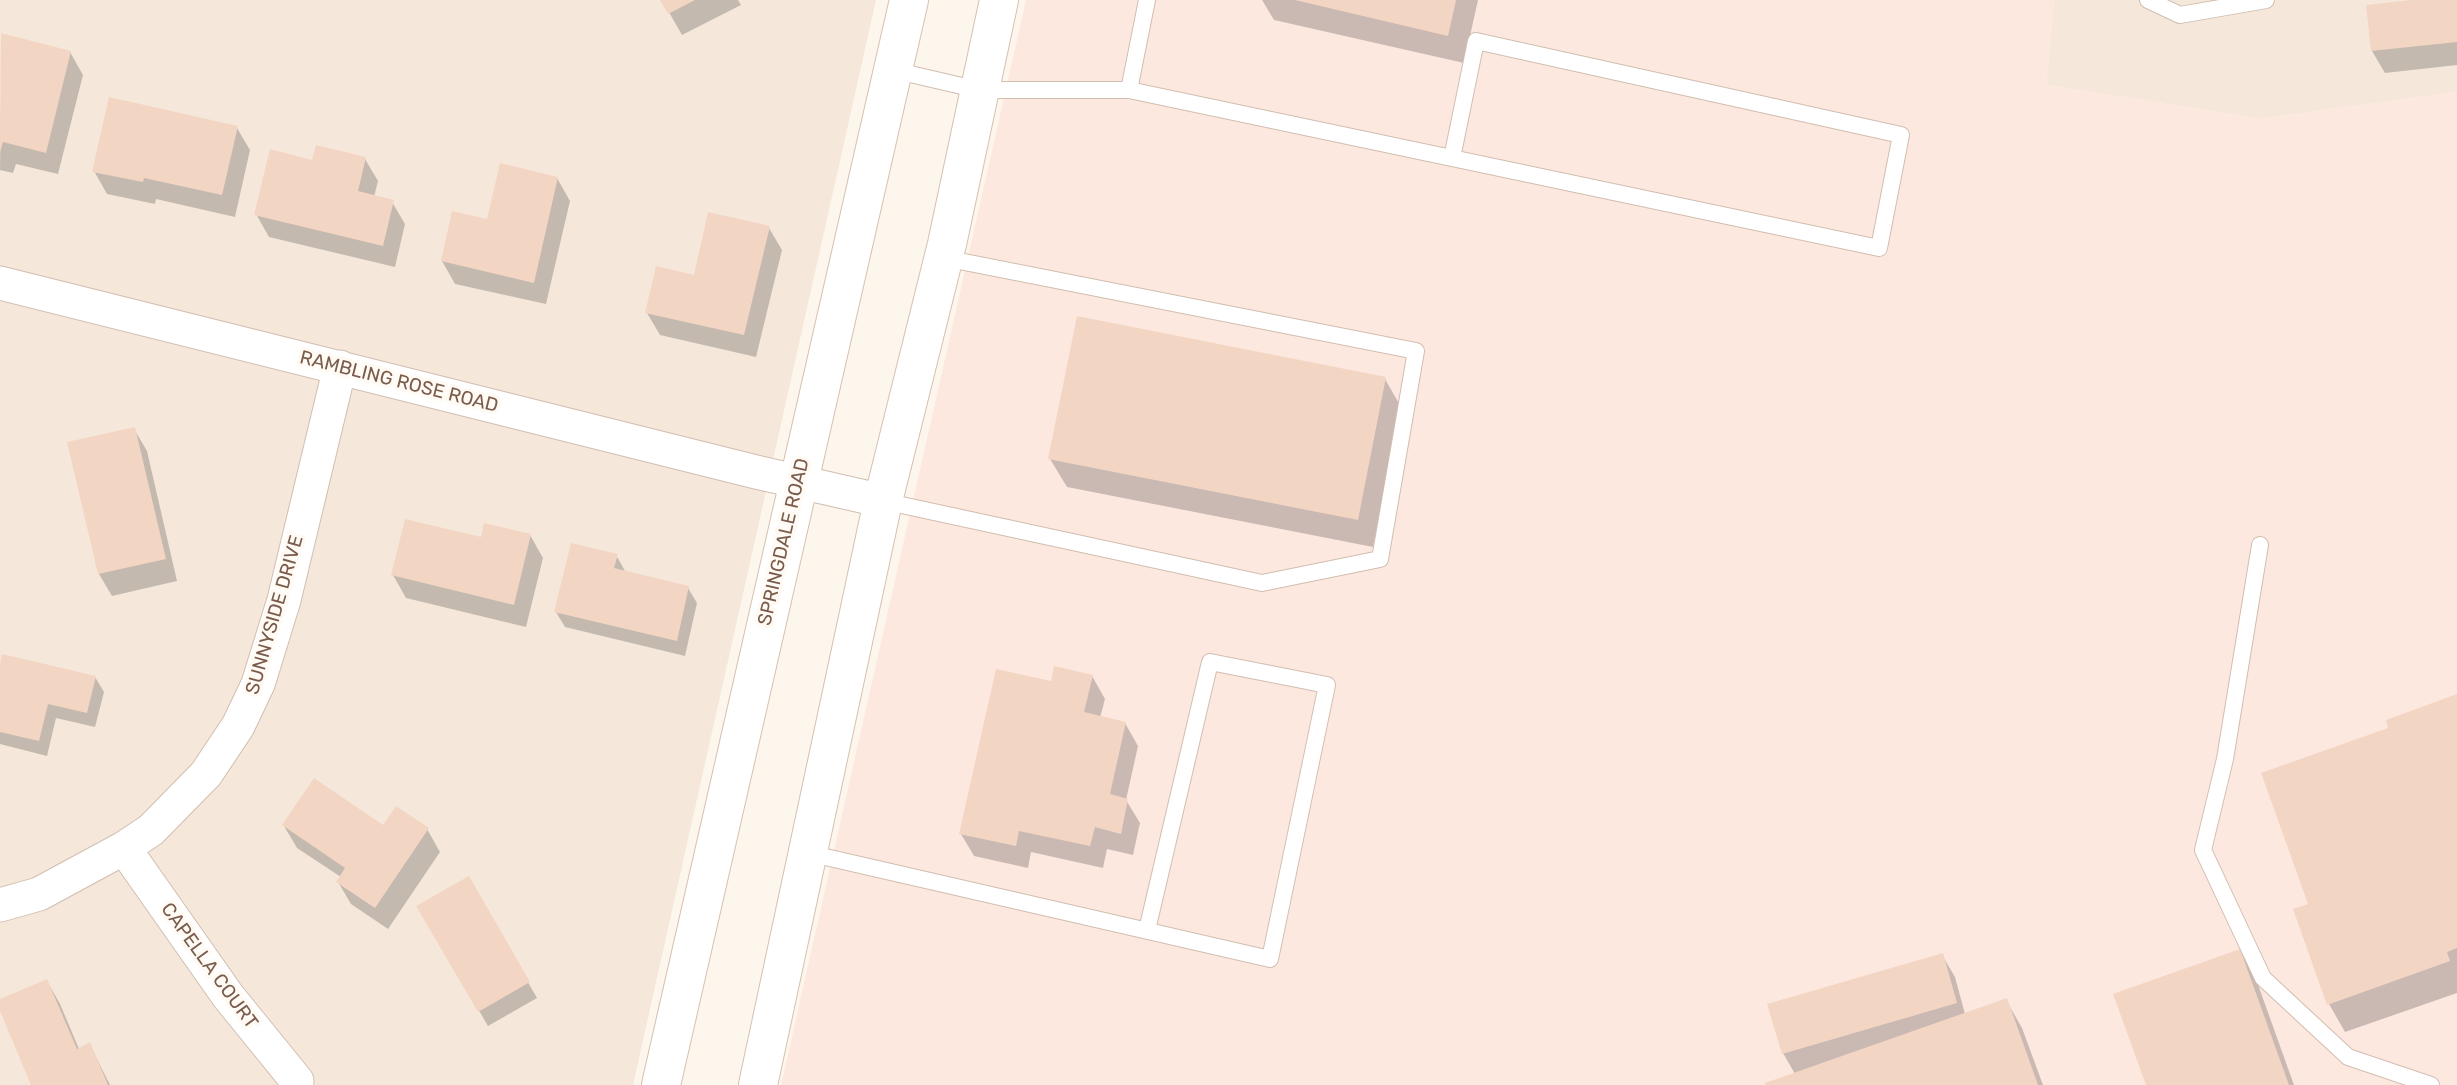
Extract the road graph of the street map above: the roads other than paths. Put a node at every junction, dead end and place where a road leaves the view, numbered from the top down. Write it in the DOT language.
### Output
graph roads {
  1 [pos="909,0"];
  2 [pos="999,0"];
  3 [pos="1147,0"];
  4 [pos="2148,0"];
  5 [pos="2266,0"];
  6 [pos="893,70"];
  7 [pos="979,90"];
  8 [pos="1129,90"];
  9 [pos="1452,158"];
  10 [pos="944,258"];
  11 [pos="0,282"];
  12 [pos="340,367"];
  13 [pos="798,482"];
  14 [pos="883,501"];
  15 [pos="2260,545"];
  16 [pos="124,848"];
  17 [pos="808,852"];
  18 [pos="0,905"];
  19 [pos="1147,930"];
  20 [pos="297,1081"];
  21 [pos="661,1085"];
  22 [pos="758,1085"];
  23 [pos="2431,1085"];
  1 -- 6 [label="street, SPRINGDALE ROAD"];
  2 -- 7 [label="street"];
  3 -- 8 [label="lane"];
  4 -- 5 [label="lane"];
  6 -- 7 [label="lane"];
  6 -- 13 [label="street, SPRINGDALE ROAD"];
  7 -- 8 [label="lane"];
  7 -- 10 [label="street"];
  8 -- 9 [label="lane"];
  9 -- 9 [label="lane"];
  10 -- 14 [label="street"];
  10 -- 14 [label="lane"];
  11 -- 12 [label="street, RAMBLING ROSE ROAD"];
  12 -- 13 [label="street, RAMBLING ROSE ROAD"];
  12 -- 16 [label="street, SUNNYSIDE DRIVE"];
  13 -- 14 [label="street, RAMBLING ROSE ROAD"];
  13 -- 21 [label="street, SPRINGDALE ROAD"];
  14 -- 17 [label="street"];
  15 -- 23 [label="lane"];
  16 -- 18 [label="street, SUNNYSIDE DRIVE"];
  16 -- 20 [label="street, CAPELLA COURT"];
  17 -- 19 [label="lane"];
  17 -- 22 [label="street"];
  19 -- 19 [label="lane"];
}
